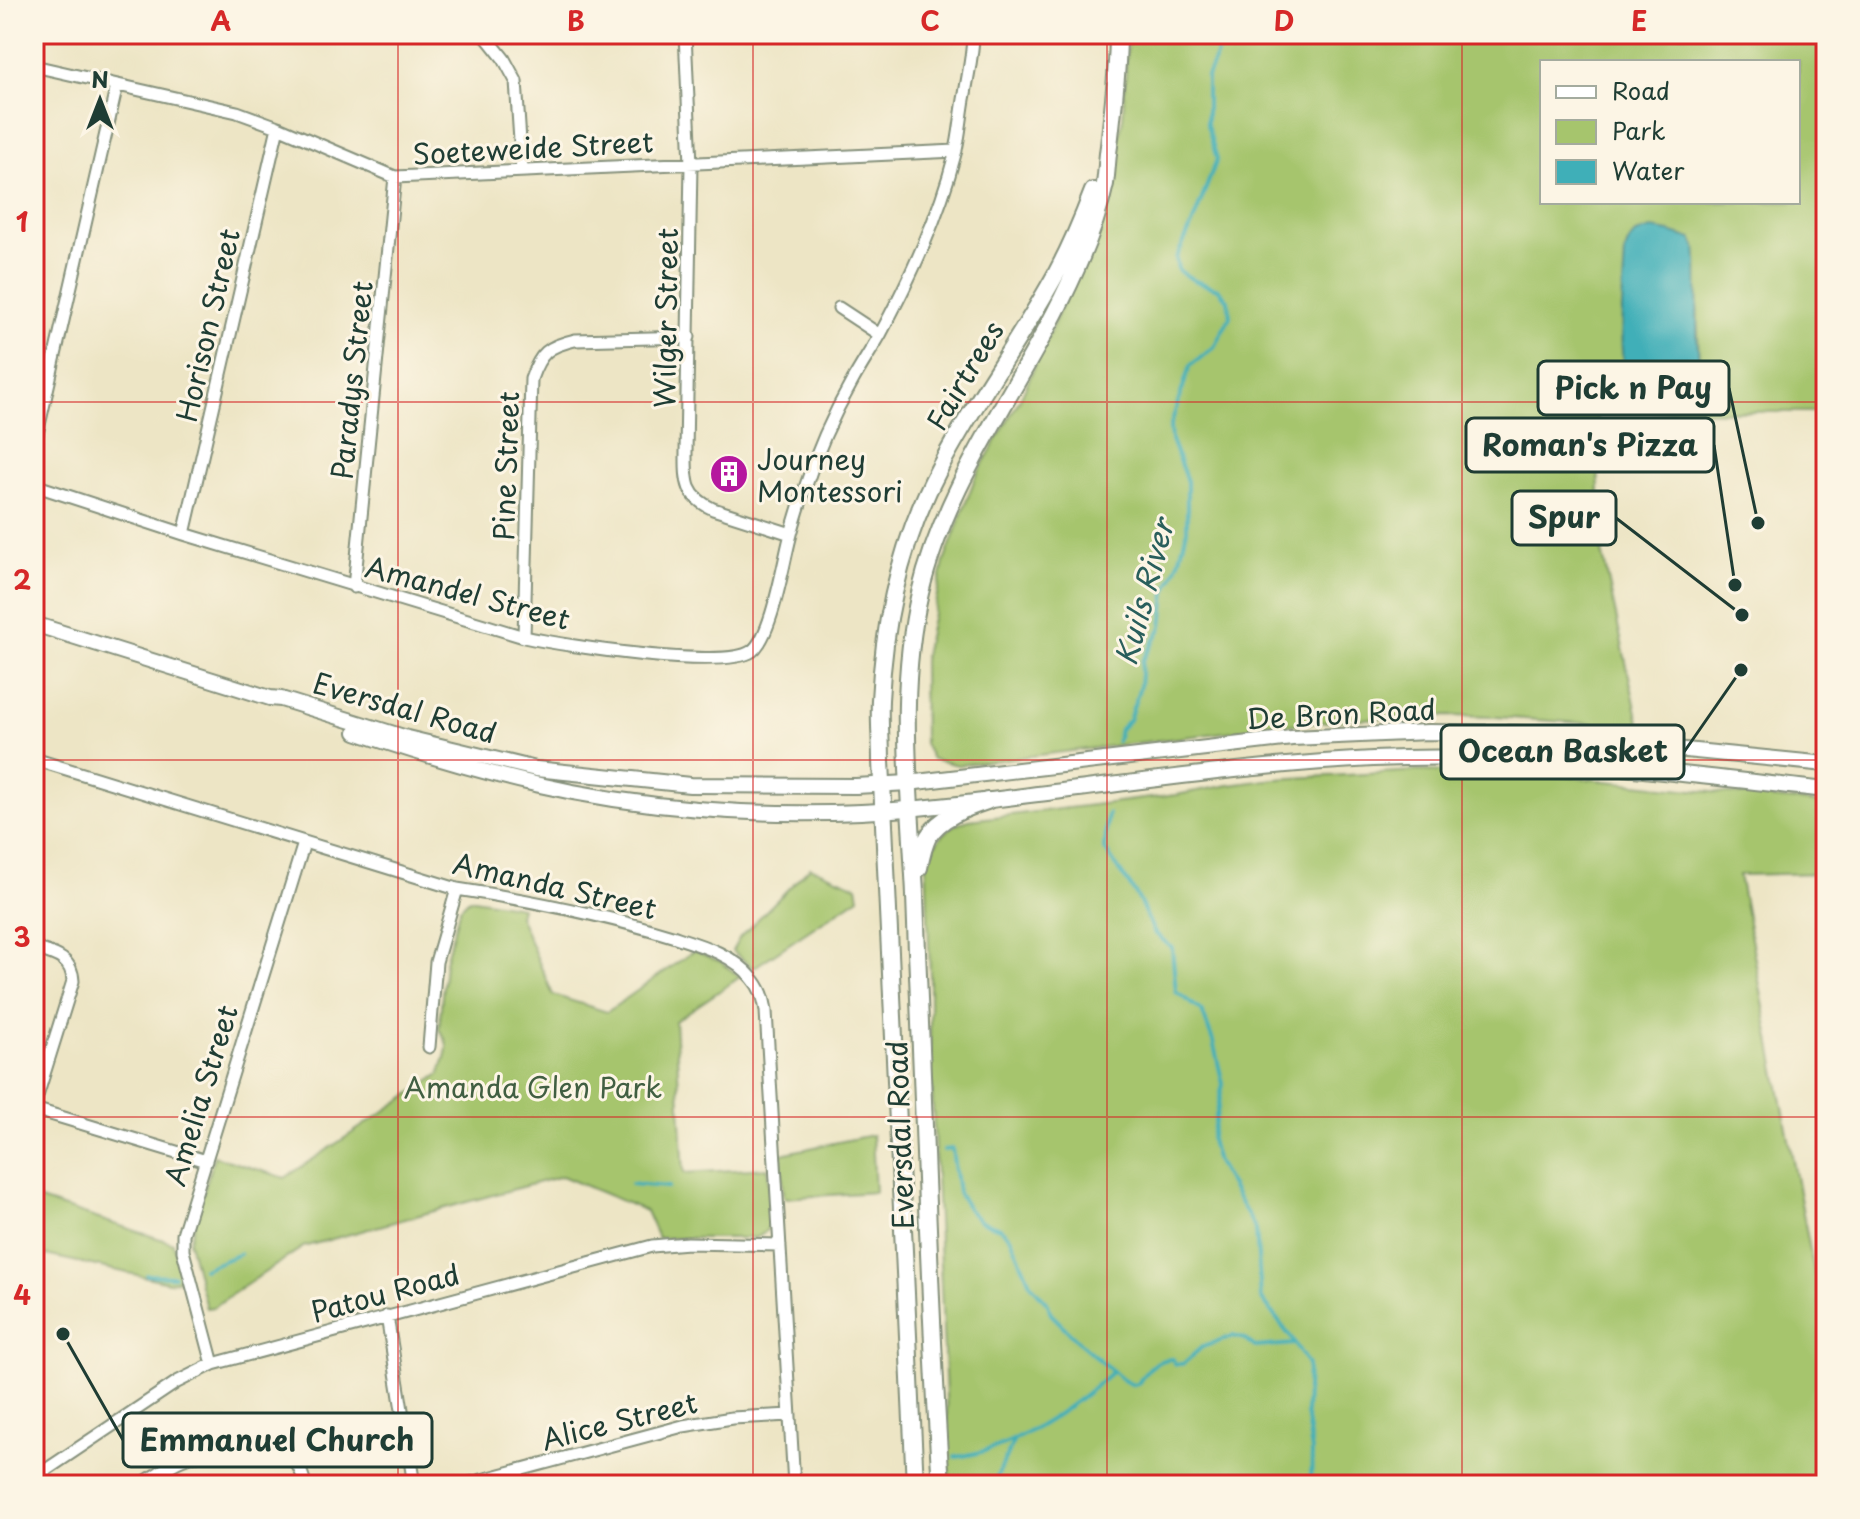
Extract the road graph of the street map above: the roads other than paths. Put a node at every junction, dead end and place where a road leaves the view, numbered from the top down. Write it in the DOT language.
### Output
graph roads {
  1 [pos="484,34"];
  2 [pos="685,34"];
  3 [pos="973,34"];
  4 [pos="1118,34"];
  5 [pos="34,66"];
  6 [pos="117,85"];
  7 [pos="278,127"];
  8 [pos="1109,144"];
  9 [pos="956,151"];
  10 [pos="691,164"];
  11 [pos="522,171"];
  12 [pos="395,177"];
  13 [pos="839,308"];
  14 [pos="880,335"];
  15 [pos="689,337"];
  16 [pos="34,447"];
  17 [pos="34,485"];
  18 [pos="184,534"];
  19 [pos="791,534"];
  20 [pos="354,587"];
  21 [pos="34,624"];
  22 [pos="524,637"];
  23 [pos="270,698"];
  24 [pos="34,759"];
  25 [pos="1826,764"];
  26 [pos="908,783"];
  27 [pos="883,785"];
  28 [pos="1826,790"];
  29 [pos="987,801"];
  30 [pos="910,809"];
  31 [pos="883,811"];
  32 [pos="304,843"];
  33 [pos="457,889"];
  34 [pos="915,889"];
  35 [pos="34,948"];
  36 [pos="429,1047"];
  37 [pos="34,1108"];
  38 [pos="206,1161"];
  39 [pos="780,1245"];
  40 [pos="387,1316"];
  41 [pos="213,1364"];
  42 [pos="790,1415"];
  43 [pos="34,1478"];
  44 [pos="140,1485"];
  45 [pos="305,1485"];
  46 [pos="414,1485"];
  47 [pos="463,1485"];
  48 [pos="794,1485"];
  49 [pos="915,1485"];
  50 [pos="941,1485"];
  1 -- 11 [label="street"];
  2 -- 10 [label="street, Wilger Street"];
  3 -- 9 [label="street, Amandel Street"];
  4 -- 8 [label="main road, Fairtrees"];
  5 -- 6 [label="street, Soeteweide Street"];
  6 -- 7 [label="street, Soeteweide Street"];
  6 -- 16 [label="street"];
  7 -- 12 [label="street, Soeteweide Street"];
  7 -- 18 [label="street, Horison Street"];
  8 -- 26 [label="main road, Fairtrees"];
  8 -- 27 [label="main road, Fairtrees"];
  9 -- 10 [label="street, Soeteweide Street"];
  9 -- 14 [label="street, Amandel Street"];
  10 -- 11 [label="street, Soeteweide Street"];
  10 -- 15 [label="street, Wilger Street"];
  11 -- 12 [label="street, Soeteweide Street"];
  12 -- 20 [label="street, Paradys Street"];
  13 -- 14 [label="street"];
  14 -- 19 [label="street, Amandel Street"];
  15 -- 19 [label="street, Wilger Street"];
  15 -- 22 [label="street, Pine Street"];
  17 -- 18 [label="street, Amandel Street"];
  18 -- 20 [label="street, Amandel Street"];
  19 -- 22 [label="street, Amandel Street"];
  20 -- 22 [label="street, Amandel Street"];
  21 -- 23 [label="street, Eversdal Road"];
  23 -- 27 [label="street, Eversdal Road"];
  23 -- 31 [label="street, Eversdal Road"];
  24 -- 32 [label="street, Amanda Street"];
  25 -- 26 [label="street, De Bron Road"];
  26 -- 27 [label="street, Eversdal Road"];
  26 -- 30 [label="main road, Fairtrees"];
  27 -- 31 [label="main road, Fairtrees"];
  28 -- 29 [label="street, De Bron Road"];
  29 -- 30 [label="street, De Bron Road"];
  29 -- 34 [label="main road"];
  30 -- 31 [label="street, Eversdal Road"];
  30 -- 34 [label="main road, Eversdal Road"];
  31 -- 49 [label="main road, Eversdal Road"];
  32 -- 33 [label="street, Amanda Street"];
  32 -- 38 [label="street, Amelia Street"];
  33 -- 36 [label="street"];
  33 -- 39 [label="street, Amanda Street"];
  34 -- 50 [label="main road, Eversdal Road"];
  35 -- 37 [label="street"];
  37 -- 38 [label="street"];
  38 -- 41 [label="street, Amelia Street"];
  39 -- 40 [label="street, Patou Road"];
  39 -- 42 [label="street, Amanda Street"];
  40 -- 41 [label="street, Patou Road"];
  40 -- 46 [label="street"];
  41 -- 43 [label="street, Patou Road"];
  42 -- 47 [label="street, Alice Street"];
  42 -- 48 [label="street, Amanda Street"];
  44 -- 45 [label="street"];
}
